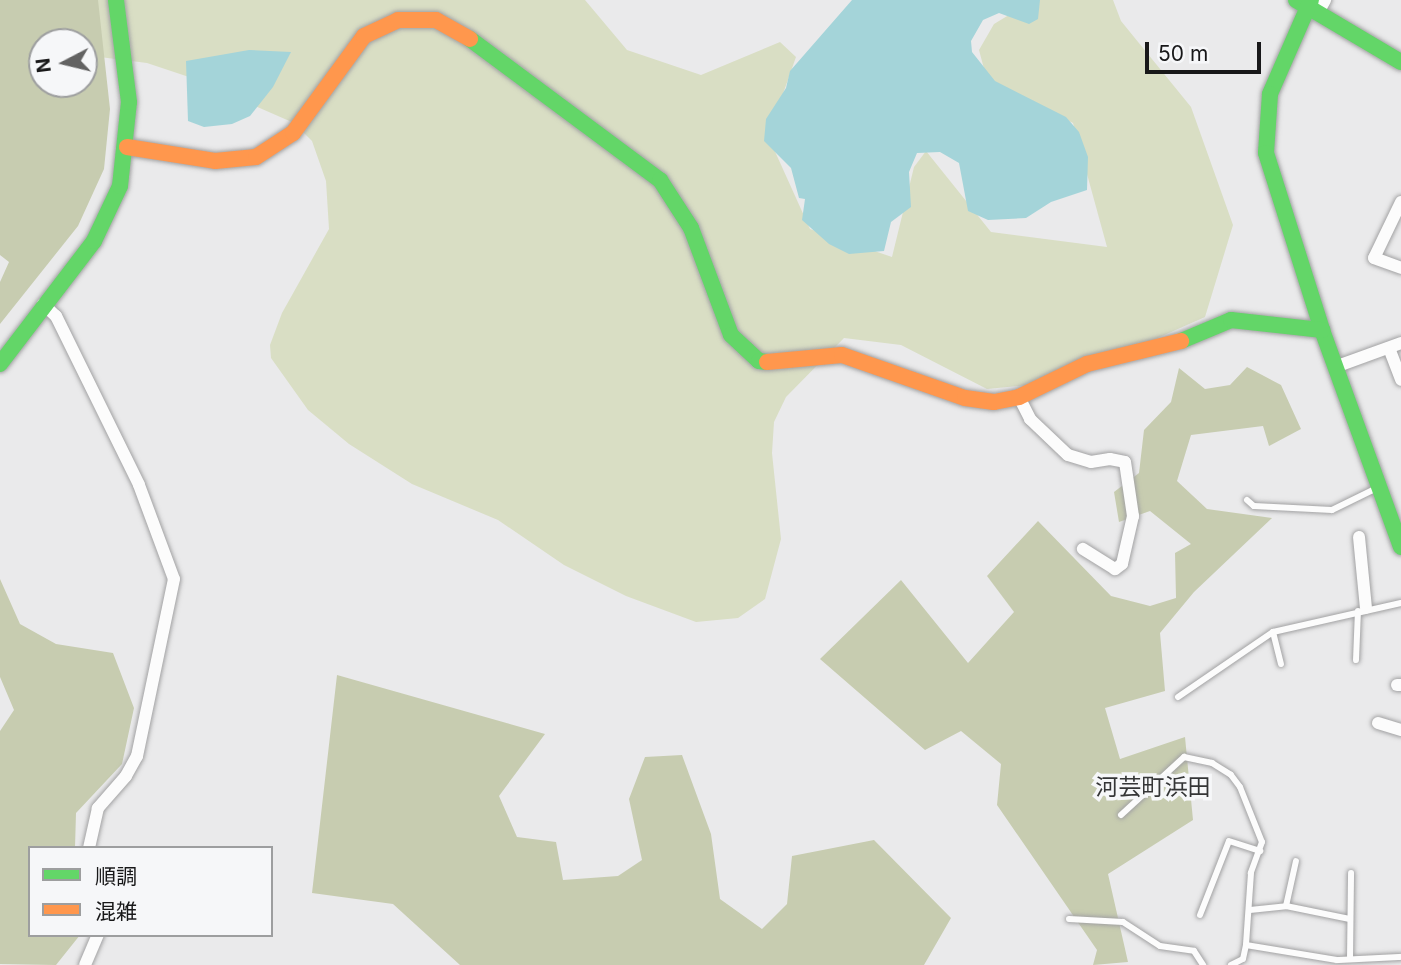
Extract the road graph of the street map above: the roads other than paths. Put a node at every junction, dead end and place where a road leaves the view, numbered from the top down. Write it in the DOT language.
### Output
graph roads {
  1 [pos="116,0"];
  2 [pos="1312,3"];
  3 [pos="1398,56"];
  4 [pos="127,147"];
  5 [pos="1401,202"];
  6 [pos="1401,268"];
  7 [pos="43,303"];
  8 [pos="1322,330"];
  9 [pos="1395,345"];
  10 [pos="0,364"];
  11 [pos="1335,367"];
  12 [pos="1401,380"];
  13 [pos="1019,397"];
  14 [pos="1379,486"];
  15 [pos="1247,500"];
  16 [pos="1359,537"];
  17 [pos="1401,547"];
  18 [pos="1083,549"];
  19 [pos="1401,603"];
  20 [pos="1362,609"];
  21 [pos="1273,632"];
  22 [pos="1356,660"];
  23 [pos="1282,664"];
  24 [pos="1178,697"];
  25 [pos="1378,723"];
  26 [pos="1401,730"];
  27 [pos="1121,815"];
  28 [pos="89,846"];
  29 [pos="1260,851"];
  30 [pos="1296,861"];
  31 [pos="1351,873"];
  32 [pos="1286,906"];
  33 [pos="1250,910"];
  34 [pos="1200,915"];
  35 [pos="1069,919"];
  36 [pos="1350,919"];
  37 [pos="96,937"];
  38 [pos="1246,945"];
  39 [pos="1314,957"];
  40 [pos="1401,957"];
  41 [pos="1350,959"];
  42 [pos="1245,962"];
  43 [pos="85,965"];
  44 [pos="1203,965"];
  45 [pos="1231,965"];
  46 [pos="1310,965"];
  1 -- 4 [label="street"];
  2 -- 3 [label="street"];
  2 -- 8 [label="street"];
  4 -- 7 [label="street"];
  4 -- 13 [label="street"];
  5 -- 6 [label="street"];
  7 -- 10 [label="street"];
  7 -- 28 [label="street"];
  8 -- 11 [label="street"];
  8 -- 13 [label="street"];
  9 -- 11 [label="street"];
  9 -- 12 [label="street"];
  11 -- 14 [label="street"];
  13 -- 18 [label="street"];
  14 -- 15 [label="lane"];
  14 -- 17 [label="street"];
  16 -- 20 [label="street"];
  19 -- 20 [label="lane"];
  20 -- 21 [label="lane"];
  20 -- 22 [label="lane"];
  21 -- 23 [label="lane"];
  21 -- 24 [label="lane"];
  25 -- 26 [label="street"];
  27 -- 29 [label="lane"];
  29 -- 33 [label="lane"];
  29 -- 34 [label="lane"];
  30 -- 32 [label="lane"];
  31 -- 36 [label="lane"];
  32 -- 33 [label="lane"];
  32 -- 36 [label="lane"];
  33 -- 38 [label="lane"];
  35 -- 44 [label="lane"];
  36 -- 41 [label="lane"];
  37 -- 43 [label="street"];
  38 -- 39 [label="lane"];
  38 -- 42 [label="lane"];
  39 -- 41 [label="lane"];
  39 -- 46 [label="lane"];
  40 -- 41 [label="lane"];
  42 -- 45 [label="lane"];
}
